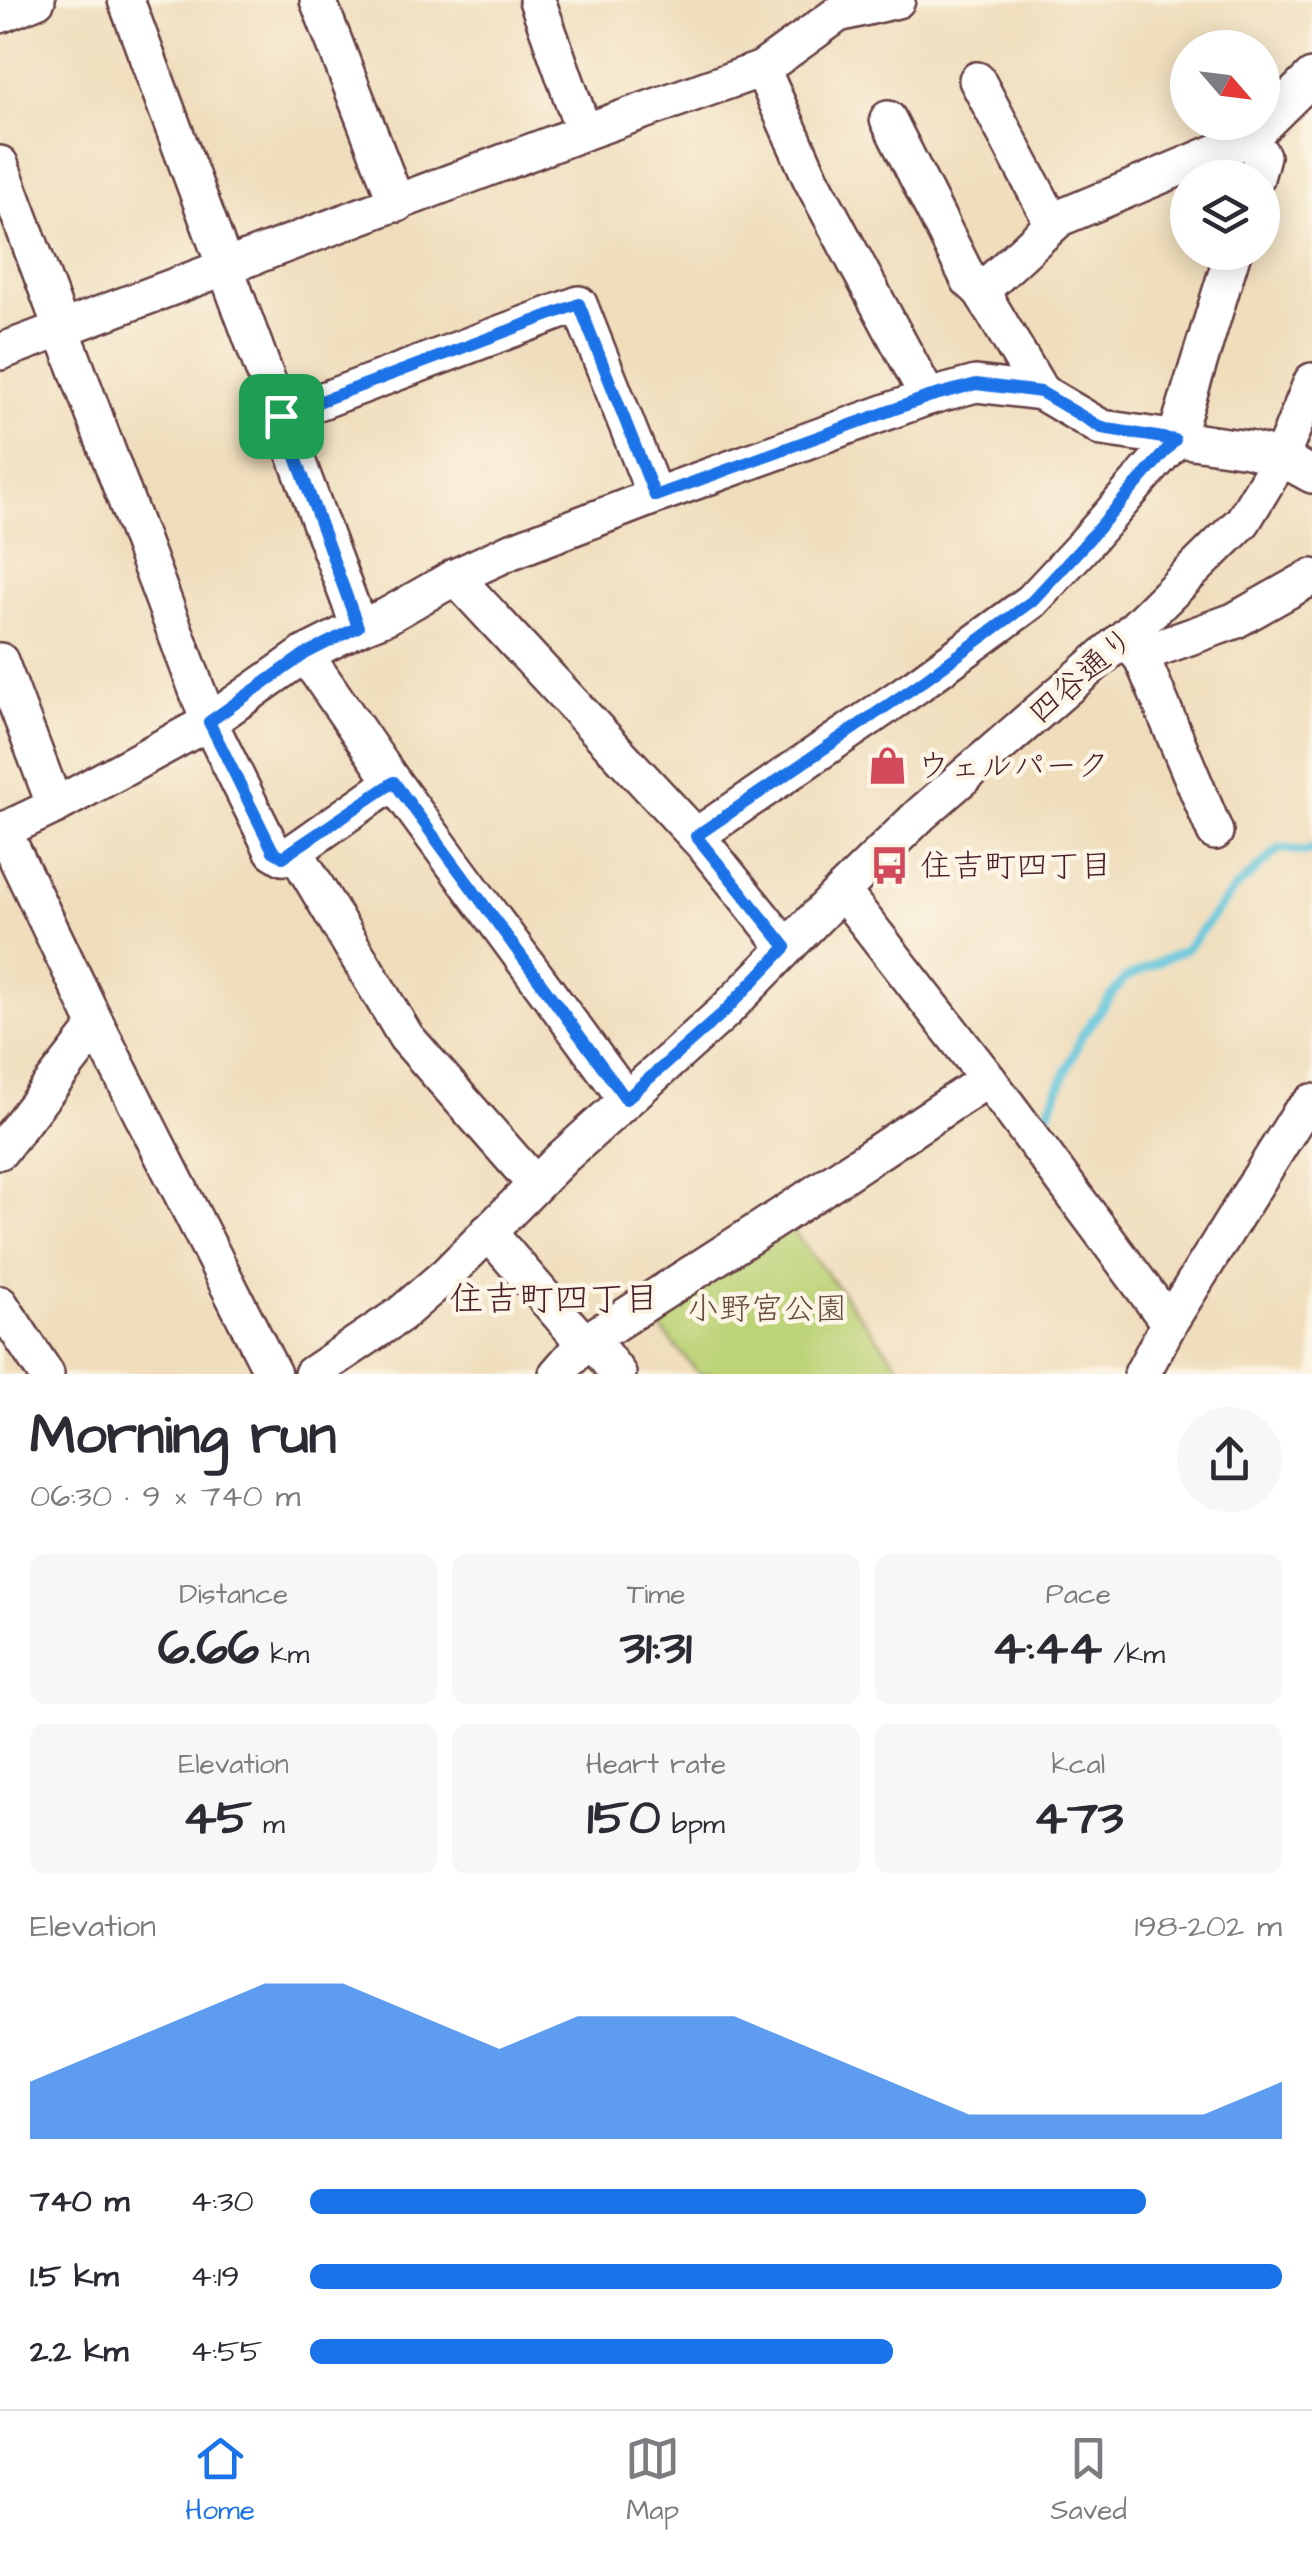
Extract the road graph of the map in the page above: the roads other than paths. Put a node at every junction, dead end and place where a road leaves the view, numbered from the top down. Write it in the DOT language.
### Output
graph roads {
  1 [pos="37,0"];
  2 [pos="126,0"];
  3 [pos="318,0"];
  4 [pos="537,0"];
  5 [pos="892,1"];
  6 [pos="0,15"];
  7 [pos="762,68"];
  8 [pos="1312,77"];
  9 [pos="978,80"];
  10 [pos="1280,108"];
  11 [pos="888,119"];
  12 [pos="584,132"];
  13 [pos="1245,140"];
  14 [pos="0,164"];
  15 [pos="397,204"];
  16 [pos="1053,224"];
  17 [pos="226,267"];
  18 [pos="1228,270"];
  19 [pos="981,291"];
  20 [pos="62,328"];
  21 [pos="0,352"];
  22 [pos="1312,381"];
  23 [pos="1041,392"];
  24 [pos="928,397"];
  25 [pos="281,416"];
  26 [pos="1175,440"];
  27 [pos="1280,458"];
  28 [pos="1312,475"];
  29 [pos="655,496"];
  30 [pos="455,577"];
  31 [pos="1312,577"];
  32 [pos="358,627"];
  33 [pos="1135,643"];
  34 [pos="305,654"];
  35 [pos="0,662"];
  36 [pos="209,722"];
  37 [pos="394,782"];
  38 [pos="56,806"];
  39 [pos="2,831"];
  40 [pos="1215,832"];
  41 [pos="696,836"];
  42 [pos="295,851"];
  43 [pos="842,890"];
  44 [pos="786,947"];
  45 [pos="97,1026"];
  46 [pos="988,1079"];
  47 [pos="626,1099"];
  48 [pos="1312,1102"];
  49 [pos="0,1151"];
  50 [pos="536,1184"];
  51 [pos="488,1232"];
  52 [pos="0,1304"];
  53 [pos="1169,1323"];
  54 [pos="587,1341"];
  55 [pos="46,1374"];
  56 [pos="273,1374"];
  57 [pos="312,1374"];
  58 [pos="557,1374"];
  59 [pos="618,1374"];
  60 [pos="1142,1374"];
  1 -- 6 [label="street"];
  2 -- 17 [label="street"];
  3 -- 15 [label="street"];
  4 -- 12 [label="street"];
  5 -- 7 [label="street"];
  7 -- 12 [label="street"];
  7 -- 24 [label="street"];
  8 -- 10 [label="street"];
  9 -- 16 [label="street"];
  11 -- 19 [label="street"];
  12 -- 15 [label="street"];
  13 -- 16 [label="street"];
  14 -- 20 [label="street"];
  15 -- 17 [label="street"];
  16 -- 19 [label="street"];
  17 -- 20 [label="street"];
  17 -- 25 [label="street"];
  18 -- 26 [label="street"];
  19 -- 23 [label="street"];
  20 -- 21 [label="street"];
  20 -- 36 [label="street"];
  22 -- 27 [label="street, 四谷通り"];
  23 -- 24 [label="street"];
  23 -- 26 [label="street"];
  24 -- 29 [label="street"];
  25 -- 29 [label="street"];
  25 -- 32 [label="street"];
  26 -- 27 [label="street"];
  26 -- 41 [label="street"];
  27 -- 28 [label="street"];
  27 -- 33 [label="street, 四谷通り"];
  29 -- 30 [label="street"];
  30 -- 32 [label="street"];
  30 -- 41 [label="street"];
  31 -- 33 [label="street"];
  32 -- 34 [label="street"];
  33 -- 40 [label="street"];
  33 -- 43 [label="street, 四谷通り"];
  34 -- 36 [label="street"];
  34 -- 37 [label="street"];
  35 -- 38 [label="street"];
  36 -- 38 [label="street"];
  36 -- 42 [label="street"];
  37 -- 42 [label="street"];
  37 -- 47 [label="street"];
  38 -- 39 [label="street"];
  39 -- 45 [label="street"];
  41 -- 44 [label="street"];
  42 -- 50 [label="street"];
  43 -- 44 [label="street, 四谷通り"];
  43 -- 46 [label="street"];
  44 -- 47 [label="street, 四谷通り"];
  45 -- 49 [label="street"];
  45 -- 56 [label="street"];
  46 -- 53 [label="street"];
  46 -- 54 [label="street"];
  47 -- 50 [label="street, 四谷通り"];
  48 -- 53 [label="street"];
  50 -- 51 [label="street, 四谷通り"];
  51 -- 54 [label="street"];
  51 -- 57 [label="street, 四谷通り"];
  52 -- 55 [label="street"];
  53 -- 60 [label="street"];
  54 -- 58 [label="street"];
  54 -- 59 [label="street"];
}
